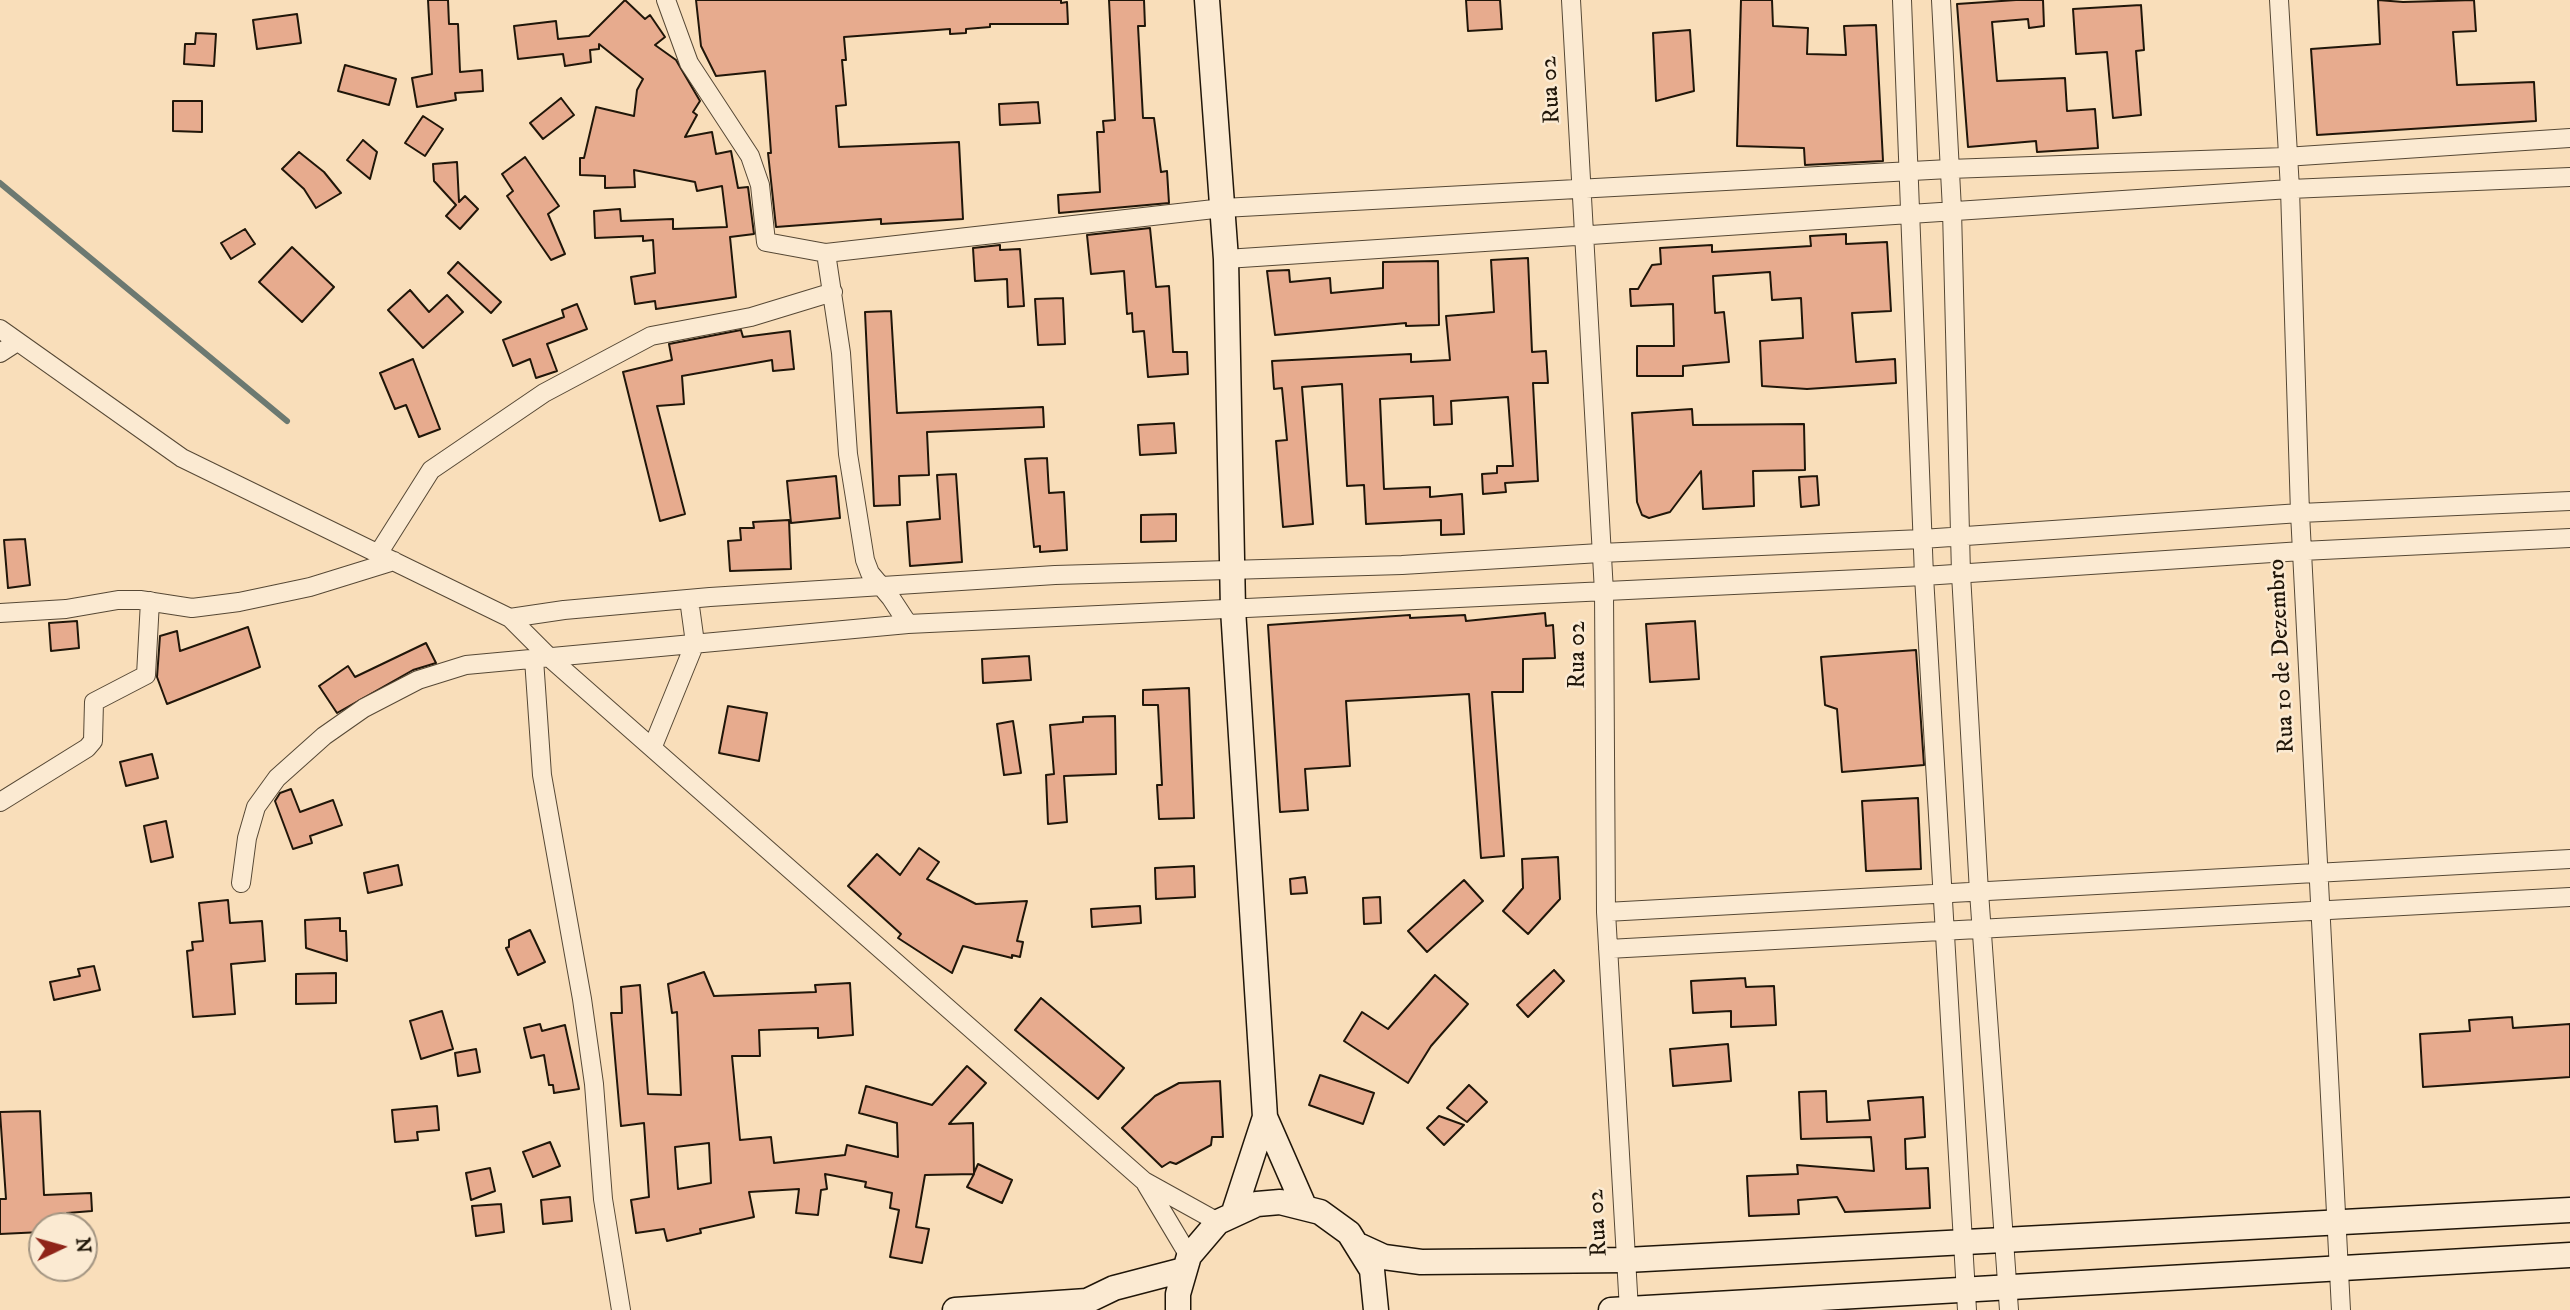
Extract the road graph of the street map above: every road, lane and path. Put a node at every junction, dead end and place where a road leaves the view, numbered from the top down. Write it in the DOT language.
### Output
graph roads {
  1 [pos="666,0"];
  2 [pos="1207,0"];
  3 [pos="1571,0"];
  4 [pos="1902,0"];
  5 [pos="1941,0"];
  6 [pos="2279,0"];
  7 [pos="2570,138"];
  8 [pos="2285,157"];
  9 [pos="1949,169"];
  10 [pos="1909,172"];
  11 [pos="2570,177"];
  12 [pos="2290,189"];
  13 [pos="1582,191"];
  14 [pos="1223,208"];
  15 [pos="1952,210"];
  16 [pos="1911,215"];
  17 [pos="1583,234"];
  18 [pos="827,253"];
  19 [pos="1226,259"];
  20 [pos="833,292"];
  21 [pos="0,329"];
  22 [pos="17,342"];
  23 [pos="0,353"];
  24 [pos="2570,501"];
  25 [pos="2300,513"];
  26 [pos="1960,537"];
  27 [pos="2570,538"];
  28 [pos="1922,540"];
  29 [pos="2302,551"];
  30 [pos="1600,553"];
  31 [pos="386,558"];
  32 [pos="1231,569"];
  33 [pos="1961,574"];
  34 [pos="1924,576"];
  35 [pos="879,585"];
  36 [pos="1604,592"];
  37 [pos="689,599"];
  38 [pos="150,601"];
  39 [pos="1233,609"];
  40 [pos="0,612"];
  41 [pos="510,618"];
  42 [pos="908,624"];
  43 [pos="695,643"];
  44 [pos="542,658"];
  45 [pos="653,746"];
  46 [pos="0,802"];
  47 [pos="2570,859"];
  48 [pos="2318,873"];
  49 [pos="241,883"];
  50 [pos="1979,892"];
  51 [pos="1942,894"];
  52 [pos="2570,897"];
  53 [pos="2319,910"];
  54 [pos="1606,912"];
  55 [pos="1982,929"];
  56 [pos="1944,931"];
  57 [pos="1608,949"];
  58 [pos="1265,1117"];
  59 [pos="1144,1181"];
  60 [pos="1304,1206"];
  61 [pos="2570,1210"];
  62 [pos="1226,1217"];
  63 [pos="2335,1224"];
  64 [pos="2005,1238"];
  65 [pos="1964,1241"];
  66 [pos="1360,1246"];
  67 [pos="2570,1255"];
  68 [pos="1626,1260"];
  69 [pos="1186,1263"];
  70 [pos="2339,1269"];
  71 [pos="2009,1298"];
  72 [pos="1967,1299"];
  73 [pos="1087,1301"];
  74 [pos="621,1310"];
  75 [pos="955,1310"];
  76 [pos="1110,1310"];
  77 [pos="1178,1310"];
  78 [pos="1376,1310"];
  79 [pos="1623,1310"];
  80 [pos="2342,1310"];
  1 -- 18 [label="street"];
  2 -- 14 [label="main road"];
  3 -- 13 [label="street, Rua 02"];
  4 -- 10 [label="street"];
  5 -- 9 [label="street"];
  6 -- 8 [label="street, Rua 10 de Dezembro"];
  7 -- 8 [label="street"];
  8 -- 9 [label="street"];
  8 -- 12 [label="street, Rua 10 de Dezembro"];
  9 -- 10 [label="street"];
  9 -- 15 [label="street"];
  10 -- 13 [label="street"];
  10 -- 16 [label="street"];
  11 -- 12 [label="street"];
  12 -- 15 [label="street"];
  12 -- 25 [label="street, Rua 10 de Dezembro"];
  13 -- 14 [label="street"];
  13 -- 17 [label="street, Rua 02"];
  14 -- 18 [label="street"];
  14 -- 19 [label="main road"];
  15 -- 16 [label="street"];
  15 -- 26 [label="street"];
  16 -- 17 [label="street"];
  16 -- 28 [label="street"];
  17 -- 19 [label="street"];
  17 -- 30 [label="street, Rua 02"];
  18 -- 20 [label="street"];
  19 -- 32 [label="main road"];
  20 -- 31 [label="street"];
  20 -- 35 [label="street"];
  21 -- 22 [label="street"];
  22 -- 23 [label="street"];
  22 -- 31 [label="street"];
  24 -- 25 [label="street"];
  25 -- 26 [label="street"];
  25 -- 29 [label="street, Rua 10 de Dezembro"];
  26 -- 28 [label="street"];
  26 -- 33 [label="street"];
  27 -- 29 [label="street"];
  28 -- 30 [label="street"];
  28 -- 34 [label="street"];
  29 -- 33 [label="street"];
  29 -- 48 [label="street, Rua 10 de Dezembro"];
  30 -- 32 [label="street"];
  30 -- 36 [label="street, Rua 02"];
  31 -- 38 [label="street"];
  31 -- 41 [label="street"];
  32 -- 35 [label="street"];
  32 -- 39 [label="main road"];
  33 -- 34 [label="street"];
  33 -- 50 [label="street"];
  34 -- 36 [label="street"];
  34 -- 51 [label="street"];
  35 -- 37 [label="street"];
  35 -- 42 [label="street"];
  36 -- 39 [label="street"];
  36 -- 54 [label="street, Rua 02"];
  37 -- 41 [label="street"];
  37 -- 43 [label="street"];
  38 -- 40 [label="street"];
  38 -- 46 [label="street"];
  39 -- 42 [label="street"];
  39 -- 58 [label="main road"];
  41 -- 44 [label="street"];
  42 -- 43 [label="street"];
  43 -- 44 [label="street"];
  43 -- 45 [label="street"];
  44 -- 45 [label="street"];
  44 -- 49 [label="street"];
  44 -- 74 [label="street"];
  45 -- 59 [label="street"];
  47 -- 48 [label="street"];
  48 -- 50 [label="street"];
  48 -- 53 [label="street, Rua 10 de Dezembro"];
  50 -- 51 [label="street"];
  50 -- 55 [label="street"];
  51 -- 54 [label="street"];
  51 -- 56 [label="street"];
  52 -- 53 [label="street"];
  53 -- 55 [label="street"];
  53 -- 63 [label="street, Rua 10 de Dezembro"];
  54 -- 57 [label="street, Rua 02"];
  55 -- 56 [label="street"];
  55 -- 64 [label="street"];
  56 -- 57 [label="street"];
  56 -- 65 [label="street"];
  57 -- 68 [label="street, Rua 02"];
  58 -- 60 [label="main road"];
  58 -- 62 [label="main road"];
  59 -- 62 [label="street"];
  59 -- 69 [label="street"];
  60 -- 62 [label="main road"];
  60 -- 66 [label="main road"];
  61 -- 63 [label="main road"];
  62 -- 69 [label="main road"];
  63 -- 64 [label="main road"];
  63 -- 70 [label="street, Rua 10 de Dezembro"];
  64 -- 65 [label="main road"];
  64 -- 71 [label="street"];
  65 -- 68 [label="main road"];
  65 -- 72 [label="street"];
  66 -- 68 [label="main road"];
  66 -- 78 [label="main road"];
  67 -- 70 [label="main road"];
  68 -- 79 [label="street, Rua 02"];
  69 -- 73 [label="main road"];
  69 -- 77 [label="main road"];
  70 -- 71 [label="main road"];
  70 -- 80 [label="street, Rua 10 de Dezembro"];
  71 -- 72 [label="main road"];
  72 -- 79 [label="main road"];
  73 -- 75 [label="main road"];
  73 -- 76 [label="main road"];
}
